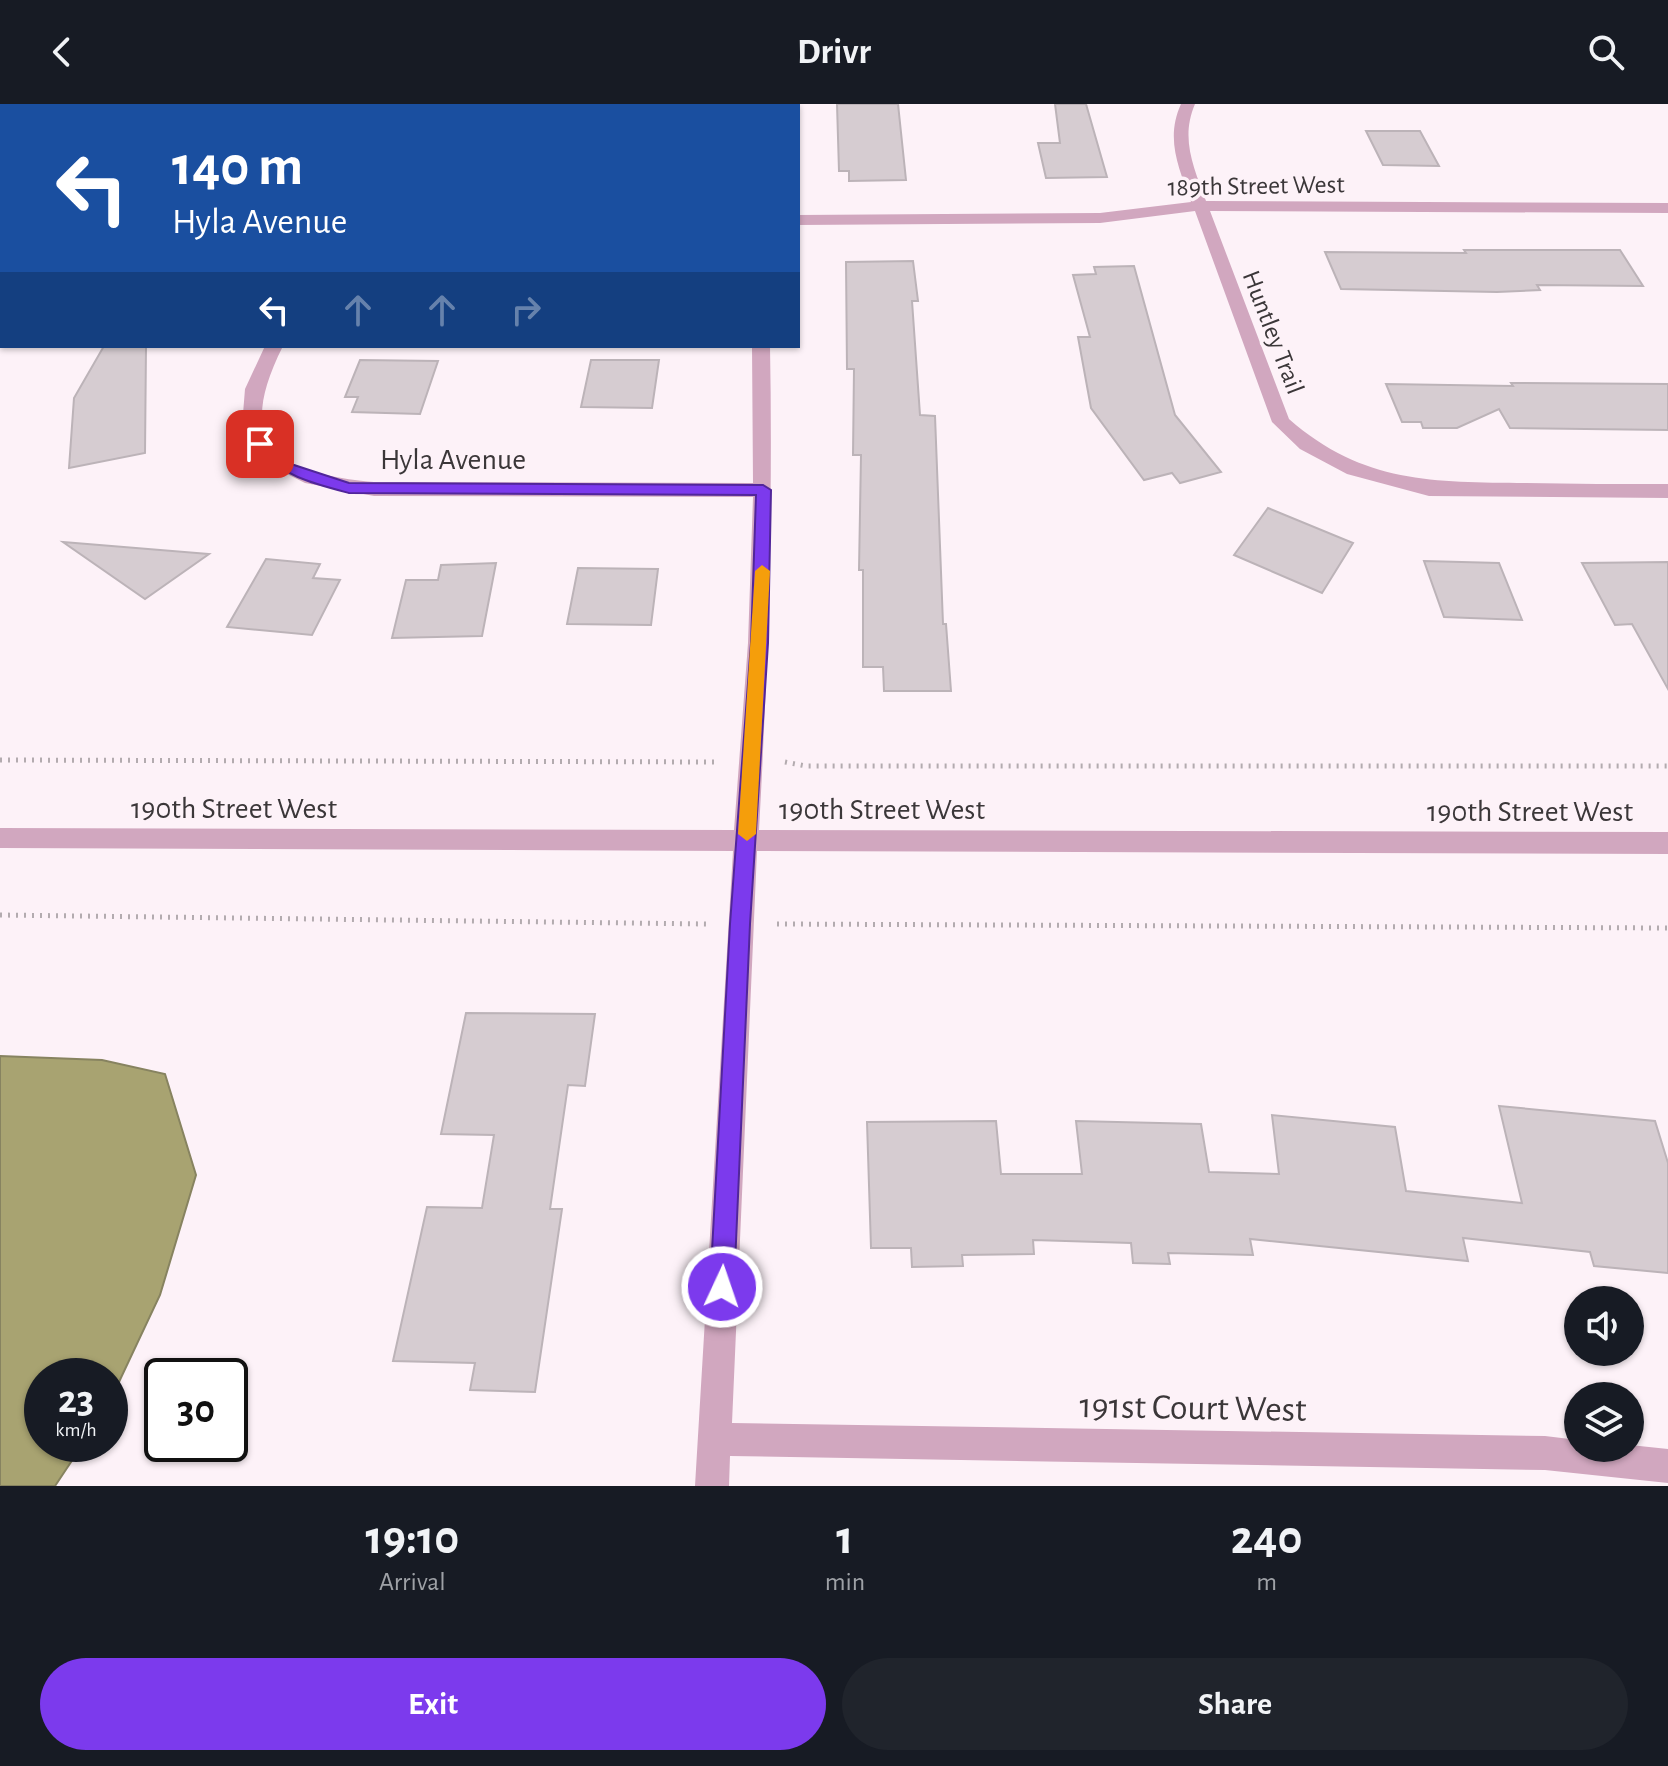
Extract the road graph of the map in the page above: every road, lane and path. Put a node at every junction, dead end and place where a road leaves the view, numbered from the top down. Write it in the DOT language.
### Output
graph roads {
  1 [pos="1188,104"];
  2 [pos="1198,206"];
  3 [pos="1668,208"];
  4 [pos="800,220"];
  5 [pos="273,348"];
  6 [pos="761,348"];
  7 [pos="763,490"];
  8 [pos="1668,491"];
  9 [pos="0,760"];
  10 [pos="753,762"];
  11 [pos="1668,766"];
  12 [pos="0,838"];
  13 [pos="746,841"];
  14 [pos="1668,843"];
  15 [pos="0,915"];
  16 [pos="740,924"];
  17 [pos="1668,928"];
  18 [pos="715,1439"];
  19 [pos="1668,1466"];
  20 [pos="712,1486"];
  1 -- 2 [label="street, Huntley Trail"];
  2 -- 3 [label="street, 189th Street West"];
  2 -- 4 [label="street, 189th Street West"];
  2 -- 8 [label="street, Huntley Trail"];
  5 -- 7 [label="street, Hyla Avenue"];
  6 -- 7 [label="street"];
  7 -- 10 [label="street"];
  9 -- 10 [label="path"];
  10 -- 11 [label="path"];
  10 -- 13 [label="street"];
  12 -- 13 [label="street, 190th Street West"];
  13 -- 14 [label="street, 190th Street West"];
  13 -- 16 [label="street"];
  15 -- 16 [label="path"];
  16 -- 17 [label="path"];
  16 -- 18 [label="street"];
  18 -- 19 [label="street, 191st Court West"];
  18 -- 20 [label="street"];
}
